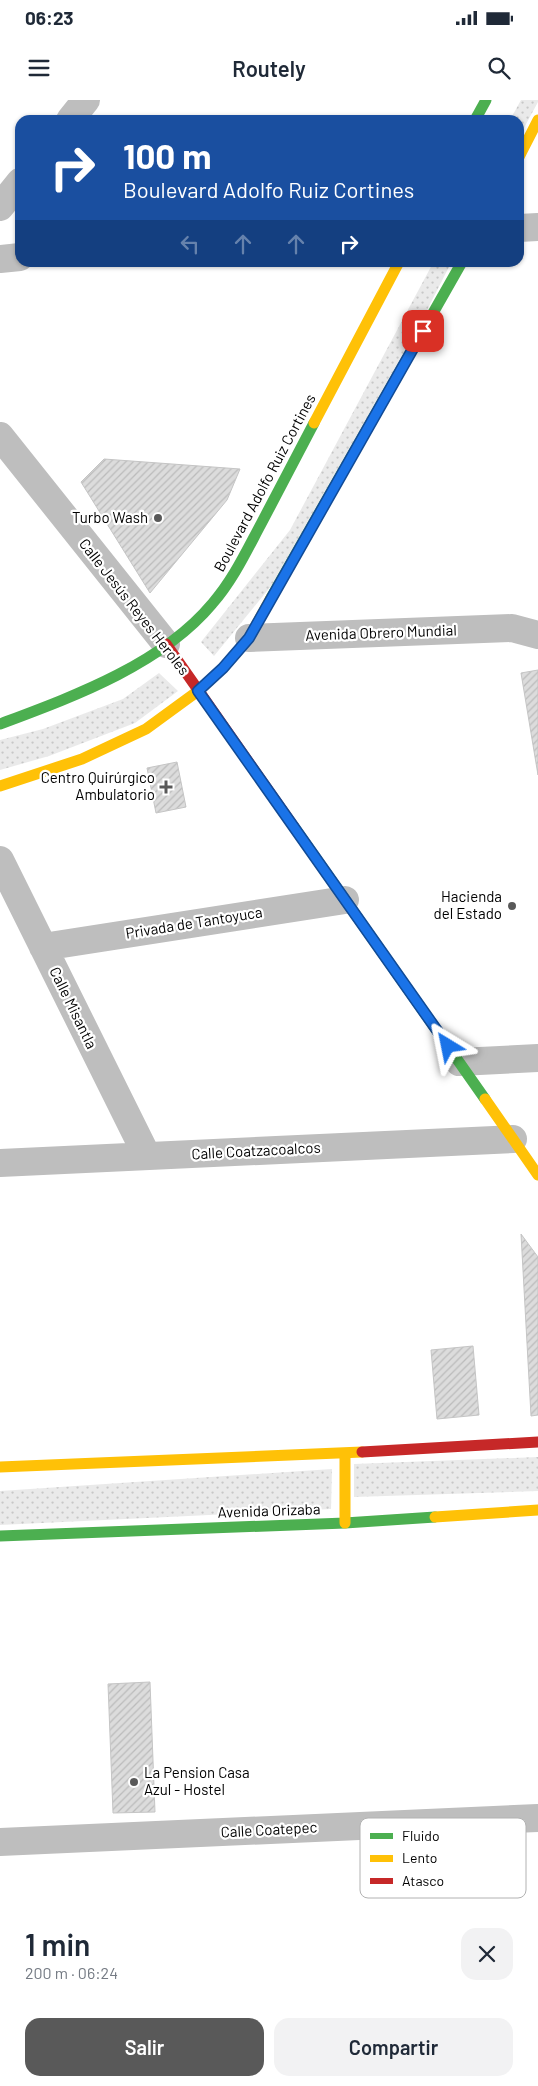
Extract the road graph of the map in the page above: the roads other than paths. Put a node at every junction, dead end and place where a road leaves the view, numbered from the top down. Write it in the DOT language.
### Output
graph roads {
  1 [pos="86,100"];
  2 [pos="486,100"];
  3 [pos="74,115"];
  4 [pos="478,115"];
  5 [pos="538,120"];
  6 [pos="524,147"];
  7 [pos="15,188"];
  8 [pos="0,207"];
  9 [pos="538,227"];
  10 [pos="524,228"];
  11 [pos="15,257"];
  12 [pos="0,258"];
  13 [pos="396,267"];
  14 [pos="459,267"];
  15 [pos="0,436"];
  16 [pos="538,614"];
  17 [pos="525,632"];
  18 [pos="249,638"];
  19 [pos="166,644"];
  20 [pos="198,691"];
  21 [pos="0,724"];
  22 [pos="0,786"];
  23 [pos="0,860"];
  24 [pos="345,900"];
  25 [pos="43,947"];
  26 [pos="538,1058"];
  27 [pos="459,1062"];
  28 [pos="513,1139"];
  29 [pos="147,1156"];
  30 [pos="0,1163"];
  31 [pos="538,1175"];
  32 [pos="538,1442"];
  33 [pos="345,1453"];
  34 [pos="0,1467"];
  35 [pos="538,1510"];
  36 [pos="345,1523"];
  37 [pos="0,1536"];
  38 [pos="360,1826"];
  39 [pos="0,1842"];
  1 -- 3 [label="street"];
  2 -- 4 [label="main road"];
  5 -- 6 [label="main road"];
  7 -- 8 [label="street"];
  9 -- 10 [label="street"];
  11 -- 12 [label="street"];
  13 -- 19 [label="main road, Boulevard Adolfo Ruiz Cortines"];
  14 -- 18 [label="main road"];
  15 -- 19 [label="street, Calle Jesús Reyes Heroles"];
  16 -- 17 [label="street, Avenida Obrero Mundial"];
  17 -- 18 [label="street, Avenida Obrero Mundial"];
  18 -- 20 [label="main road"];
  19 -- 20 [label="main road, Calle Jesús Reyes Heroles"];
  19 -- 21 [label="main road, Boulevard Adolfo Ruiz Cortines"];
  20 -- 22 [label="main road"];
  20 -- 24 [label="main road, Calle Jesús Reyes Heroles"];
  23 -- 25 [label="street, Calle Misantla"];
  24 -- 25 [label="street, Privada de Tantoyuca"];
  24 -- 27 [label="main road, Calle Jesús Reyes Heroles"];
  25 -- 29 [label="street, Calle Misantla"];
  26 -- 27 [label="street"];
  27 -- 28 [label="main road, Calle Jesús Reyes Heroles"];
  28 -- 29 [label="street, Calle Coatzacoalcos"];
  28 -- 31 [label="main road, Calle Jesús Reyes Heroles"];
  29 -- 30 [label="street, Calle Coatzacoalcos"];
  32 -- 33 [label="main road"];
  33 -- 34 [label="main road"];
  33 -- 36 [label="main road"];
  35 -- 36 [label="main road, Avenida Orizaba"];
  36 -- 37 [label="main road, Avenida Orizaba"];
  38 -- 39 [label="street, Calle Coatepec"];
}
